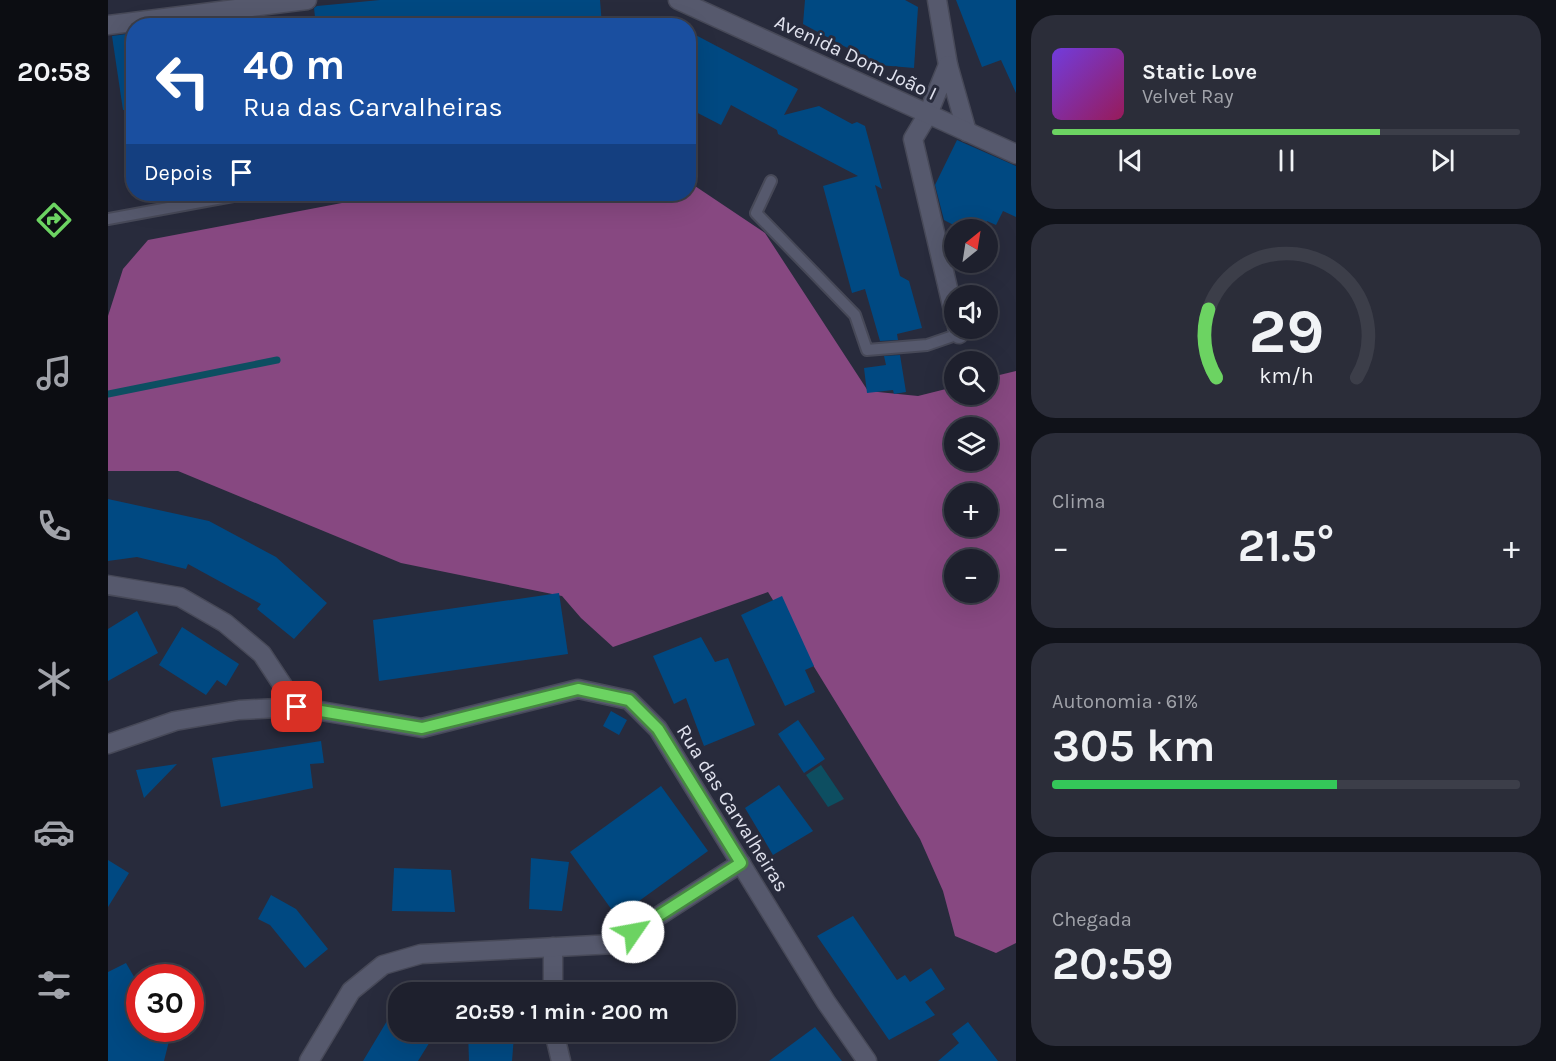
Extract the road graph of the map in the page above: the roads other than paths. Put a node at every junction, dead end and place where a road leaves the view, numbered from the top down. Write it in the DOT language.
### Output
graph roads {
  1 [pos="307,0"];
  2 [pos="678,0"];
  3 [pos="937,0"];
  4 [pos="164,18"];
  5 [pos="126,23"];
  6 [pos="108,25"];
  7 [pos="948,65"];
  8 [pos="928,114"];
  9 [pos="967,132"];
  10 [pos="1016,154"];
  11 [pos="771,181"];
  12 [pos="206,201"];
  13 [pos="108,219"];
  14 [pos="947,285"];
  15 [pos="944,338"];
  16 [pos="108,585"];
  17 [pos="297,707"];
  18 [pos="108,744"];
  19 [pos="741,863"];
  20 [pos="553,947"];
  21 [pos="553,982"];
  22 [pos="556,1042"];
  23 [pos="309,1061"];
  24 [pos="561,1061"];
  25 [pos="867,1061"];
  1 -- 4 [label="street"];
  2 -- 8 [label="street, Avenida Dom João I"];
  3 -- 7 [label="street"];
  5 -- 6 [label="street"];
  7 -- 8 [label="street"];
  7 -- 9 [label="street"];
  8 -- 9 [label="street, Avenida Dom João I"];
  8 -- 14 [label="street"];
  9 -- 10 [label="street, Avenida Dom João I"];
  11 -- 15 [label="lane"];
  12 -- 13 [label="lane"];
  16 -- 17 [label="street"];
  17 -- 18 [label="street, Rua das Carvalheiras"];
  17 -- 19 [label="street, Rua das Carvalheiras"];
  19 -- 20 [label="street"];
  19 -- 25 [label="street, Rua das Carvalheiras"];
  20 -- 21 [label="street"];
  20 -- 23 [label="street"];
  22 -- 24 [label="street"];
}
